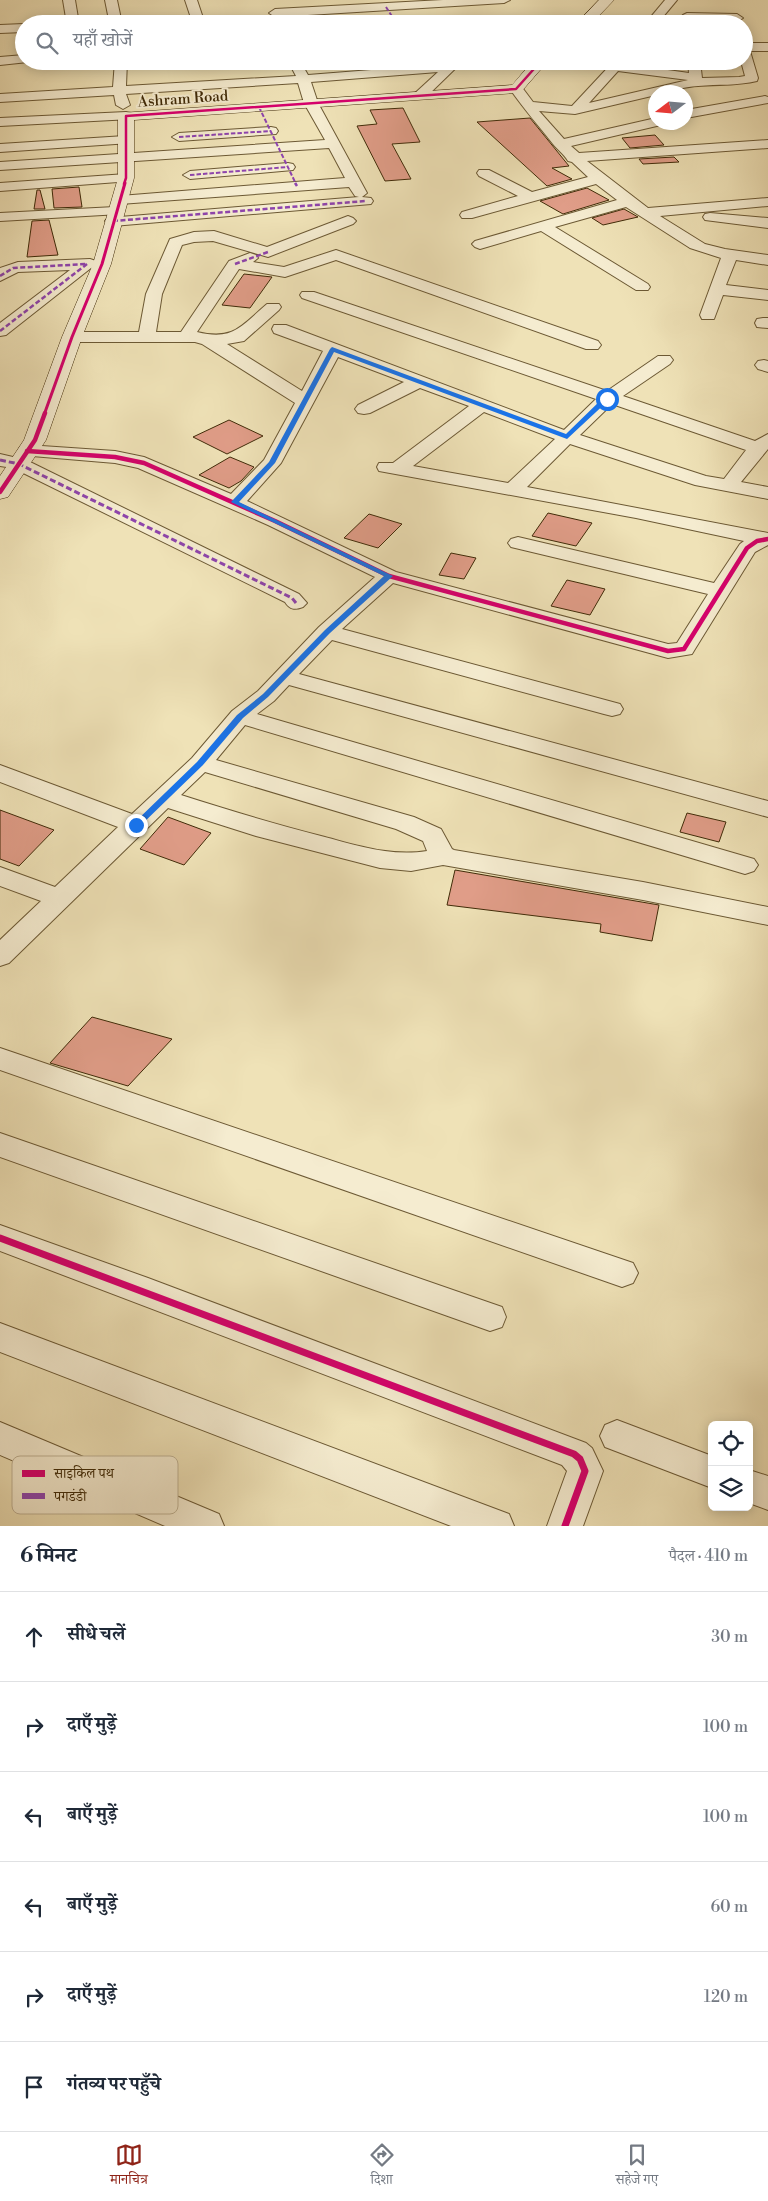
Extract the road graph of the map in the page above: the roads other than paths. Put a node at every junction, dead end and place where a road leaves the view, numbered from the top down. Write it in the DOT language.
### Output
graph roads {
  1 [pos="68,0"];
  2 [pos="112,0"];
  3 [pos="191,0"];
  4 [pos="269,0"];
  5 [pos="504,0"];
  6 [pos="591,0"];
  7 [pos="607,0"];
  8 [pos="671,0"];
  9 [pos="434,2"];
  10 [pos="355,4"];
  11 [pos="386,7"];
  12 [pos="71,15"];
  13 [pos="115,15"];
  14 [pos="196,15"];
  15 [pos="275,15"];
  16 [pos="293,15"];
  17 [pos="391,15"];
  18 [pos="577,15"];
  19 [pos="592,15"];
  20 [pos="658,15"];
  21 [pos="15,28"];
  22 [pos="0,29"];
  23 [pos="753,47"];
  24 [pos="768,47"];
  25 [pos="15,59"];
  26 [pos="0,60"];
  27 [pos="120,70"];
  28 [pos="299,70"];
  29 [pos="389,70"];
  30 [pos="447,70"];
  31 [pos="533,70"];
  32 [pos="612,70"];
  33 [pos="649,70"];
  34 [pos="668,70"];
  35 [pos="694,70"];
  36 [pos="750,70"];
  37 [pos="665,73"];
  38 [pos="303,78"];
  39 [pos="752,78"];
  40 [pos="695,79"];
  41 [pos="516,89"];
  42 [pos="119,91"];
  43 [pos="420,95"];
  44 [pos="0,98"];
  45 [pos="311,103"];
  46 [pos="766,104"];
  47 [pos="528,106"];
  48 [pos="259,107"];
  49 [pos="575,110"];
  50 [pos="172,112"];
  51 [pos="693,113"];
  52 [pos="127,116"];
  53 [pos="0,122"];
  54 [pos="648,124"];
  55 [pos="270,131"];
  56 [pos="179,137"];
  57 [pos="125,140"];
  58 [pos="333,144"];
  59 [pos="560,144"];
  60 [pos="768,144"];
  61 [pos="0,148"];
  62 [pos="278,148"];
  63 [pos="184,155"];
  64 [pos="573,158"];
  65 [pos="126,159"];
  66 [pos="0,166"];
  67 [pos="288,167"];
  68 [pos="484,173"];
  69 [pos="190,174"];
  70 [pos="126,178"];
  71 [pos="597,179"];
  72 [pos="353,182"];
  73 [pos="297,186"];
  74 [pos="0,187"];
  75 [pos="196,194"];
  76 [pos="530,197"];
  77 [pos="627,202"];
  78 [pos="768,202"];
  79 [pos="676,210"];
  80 [pos="116,211"];
  81 [pos="645,213"];
  82 [pos="467,215"];
  83 [pos="177,216"];
  84 [pos="0,217"];
  85 [pos="348,221"];
  86 [pos="768,223"];
  87 [pos="543,226"];
  88 [pos="175,242"];
  89 [pos="480,244"];
  90 [pos="268,252"];
  91 [pos="730,255"];
  92 [pos="768,260"];
  93 [pos="94,264"];
  94 [pos="235,264"];
  95 [pos="0,276"];
  96 [pos="642,287"];
  97 [pos="717,289"];
  98 [pos="308,295"];
  99 [pos="768,295"];
  100 [pos="273,306"];
  101 [pos="708,315"];
  102 [pos="280,329"];
  103 [pos="0,332"];
  104 [pos="72,337"];
  105 [pos="147,337"];
  106 [pos="186,337"];
  107 [pos="212,342"];
  108 [pos="592,345"];
  109 [pos="332,349"];
  110 [pos="664,360"];
  111 [pos="419,380"];
  112 [pos="607,399"];
  113 [pos="304,401"];
  114 [pos="482,405"];
  115 [pos="364,409"];
  116 [pos="567,437"];
  117 [pos="762,444"];
  118 [pos="15,459"];
  119 [pos="728,487"];
  120 [pos="513,490"];
  121 [pos="0,492"];
  122 [pos="768,493"];
  123 [pos="235,502"];
  124 [pos="766,539"];
  125 [pos="518,543"];
  126 [pos="389,576"];
  127 [pos="720,591"];
  128 [pos="296,602"];
  129 [pos="328,632"];
  130 [pos="282,677"];
  131 [pos="612,709"];
  132 [pos="240,716"];
  133 [pos="200,763"];
  134 [pos="0,773"];
  135 [pos="164,798"];
  136 [pos="768,809"];
  137 [pos="136,825"];
  138 [pos="445,856"];
  139 [pos="744,865"];
  140 [pos="0,876"];
  141 [pos="60,899"];
  142 [pos="768,916"];
  143 [pos="0,956"];
  144 [pos="0,1059"];
  145 [pos="0,1144"];
  146 [pos="0,1238"];
  147 [pos="622,1273"];
  148 [pos="490,1317"];
  149 [pos="0,1337"];
  150 [pos="617,1436"];
  151 [pos="0,1438"];
  152 [pos="42,1456"];
  153 [pos="708,1470"];
  154 [pos="753,1487"];
  155 [pos="768,1493"];
  156 [pos="178,1514"];
  157 [pos="206,1526"];
  158 [pos="496,1526"];
  159 [pos="565,1526"];
  1 -- 12 [label="street"];
  2 -- 13 [label="street"];
  3 -- 14 [label="street"];
  4 -- 15 [label="street"];
  5 -- 9 [label="street"];
  6 -- 18 [label="street"];
  7 -- 19 [label="street"];
  8 -- 20 [label="street"];
  9 -- 11 [label="street"];
  10 -- 11 [label="street"];
  10 -- 16 [label="street"];
  11 -- 17 [label="street"];
  21 -- 22 [label="street"];
  23 -- 24 [label="street"];
  25 -- 26 [label="street"];
  27 -- 42 [label="street"];
  28 -- 38 [label="street"];
  29 -- 38 [label="street"];
  30 -- 43 [label="street"];
  31 -- 41 [label="street"];
  32 -- 49 [label="street"];
  33 -- 37 [label="street"];
  34 -- 37 [label="street"];
  35 -- 40 [label="street"];
  36 -- 39 [label="street"];
  37 -- 40 [label="street"];
  38 -- 42 [label="street"];
  38 -- 45 [label="street"];
  39 -- 40 [label="street"];
  39 -- 46 [label="street"];
  40 -- 49 [label="street"];
  41 -- 43 [label="street, Ashram Road"];
  41 -- 47 [label="street"];
  42 -- 44 [label="street"];
  42 -- 52 [label="street"];
  43 -- 45 [label="street, Ashram Road"];
  45 -- 48 [label="street, Ashram Road"];
  45 -- 58 [label="street"];
  46 -- 51 [label="street"];
  47 -- 49 [label="street"];
  47 -- 59 [label="street"];
  48 -- 50 [label="street, Ashram Road"];
  48 -- 55 [label="street"];
  50 -- 52 [label="street, Ashram Road"];
  50 -- 56 [label="street"];
  52 -- 53 [label="street"];
  52 -- 57 [label="street, Ashram Road"];
  54 -- 59 [label="street"];
  55 -- 56 [label="street"];
  55 -- 62 [label="street"];
  56 -- 63 [label="street"];
  57 -- 61 [label="street"];
  57 -- 65 [label="street, Ashram Road"];
  58 -- 62 [label="street"];
  58 -- 72 [label="street"];
  59 -- 64 [label="street"];
  60 -- 64 [label="street"];
  62 -- 63 [label="street"];
  62 -- 67 [label="street"];
  63 -- 65 [label="street"];
  63 -- 69 [label="street"];
  64 -- 71 [label="street"];
  65 -- 66 [label="street"];
  65 -- 70 [label="street, Ashram Road"];
  67 -- 69 [label="street"];
  67 -- 73 [label="street"];
  68 -- 76 [label="street"];
  69 -- 75 [label="street"];
  70 -- 74 [label="street"];
  70 -- 80 [label="street, Ashram Road"];
  71 -- 76 [label="street"];
  71 -- 77 [label="street"];
  72 -- 73 [label="street"];
  72 -- 83 [label="street"];
  73 -- 75 [label="street"];
  75 -- 80 [label="street"];
  76 -- 82 [label="street"];
  77 -- 81 [label="street"];
  77 -- 87 [label="street"];
  78 -- 79 [label="street"];
  79 -- 81 [label="street"];
  79 -- 86 [label="street"];
  80 -- 83 [label="street"];
  80 -- 84 [label="street"];
  80 -- 93 [label="street, Ashram Road"];
  81 -- 91 [label="street"];
  83 -- 88 [label="street"];
  85 -- 90 [label="street"];
  87 -- 89 [label="street"];
  87 -- 96 [label="street"];
  88 -- 90 [label="street"];
  88 -- 105 [label="street"];
  90 -- 94 [label="street"];
  91 -- 92 [label="street"];
  91 -- 97 [label="street"];
  93 -- 95 [label="street"];
  93 -- 103 [label="street"];
  93 -- 104 [label="street, Ashram Road"];
  94 -- 106 [label="street"];
  94 -- 108 [label="street"];
  97 -- 99 [label="street"];
  97 -- 101 [label="street"];
  98 -- 112 [label="street"];
  100 -- 107 [label="street"];
  102 -- 109 [label="street"];
  104 -- 105 [label="street"];
  104 -- 118 [label="street, Ashram Road"];
  105 -- 106 [label="street"];
  106 -- 107 [label="street"];
  107 -- 113 [label="street"];
  109 -- 111 [label="street"];
  109 -- 113 [label="street"];
  110 -- 112 [label="street"];
  111 -- 114 [label="street"];
  111 -- 115 [label="street"];
  112 -- 116 [label="street"];
  112 -- 117 [label="street"];
  113 -- 123 [label="street"];
  114 -- 116 [label="street"];
  114 -- 120 [label="street"];
  116 -- 119 [label="street"];
  116 -- 120 [label="street"];
  117 -- 119 [label="street"];
  118 -- 121 [label="street, Ashram Road"];
  118 -- 123 [label="street"];
  118 -- 128 [label="street"];
  119 -- 122 [label="street"];
  120 -- 124 [label="street"];
  123 -- 126 [label="street"];
  124 -- 127 [label="street"];
  125 -- 127 [label="street"];
  126 -- 127 [label="street"];
  126 -- 129 [label="street"];
  129 -- 130 [label="street"];
  129 -- 131 [label="street"];
  130 -- 132 [label="street"];
  130 -- 136 [label="street"];
  132 -- 133 [label="street"];
  132 -- 139 [label="street"];
  133 -- 135 [label="street"];
  133 -- 138 [label="street"];
  134 -- 137 [label="street"];
  135 -- 137 [label="street"];
  135 -- 138 [label="street"];
  137 -- 141 [label="street"];
  138 -- 142 [label="street"];
  140 -- 141 [label="street"];
  141 -- 143 [label="street"];
  144 -- 147 [label="street"];
  145 -- 148 [label="street"];
  146 -- 159 [label="street"];
  149 -- 158 [label="street"];
  150 -- 153 [label="street"];
  151 -- 152 [label="street"];
  154 -- 155 [label="street"];
  156 -- 157 [label="street"];
}
